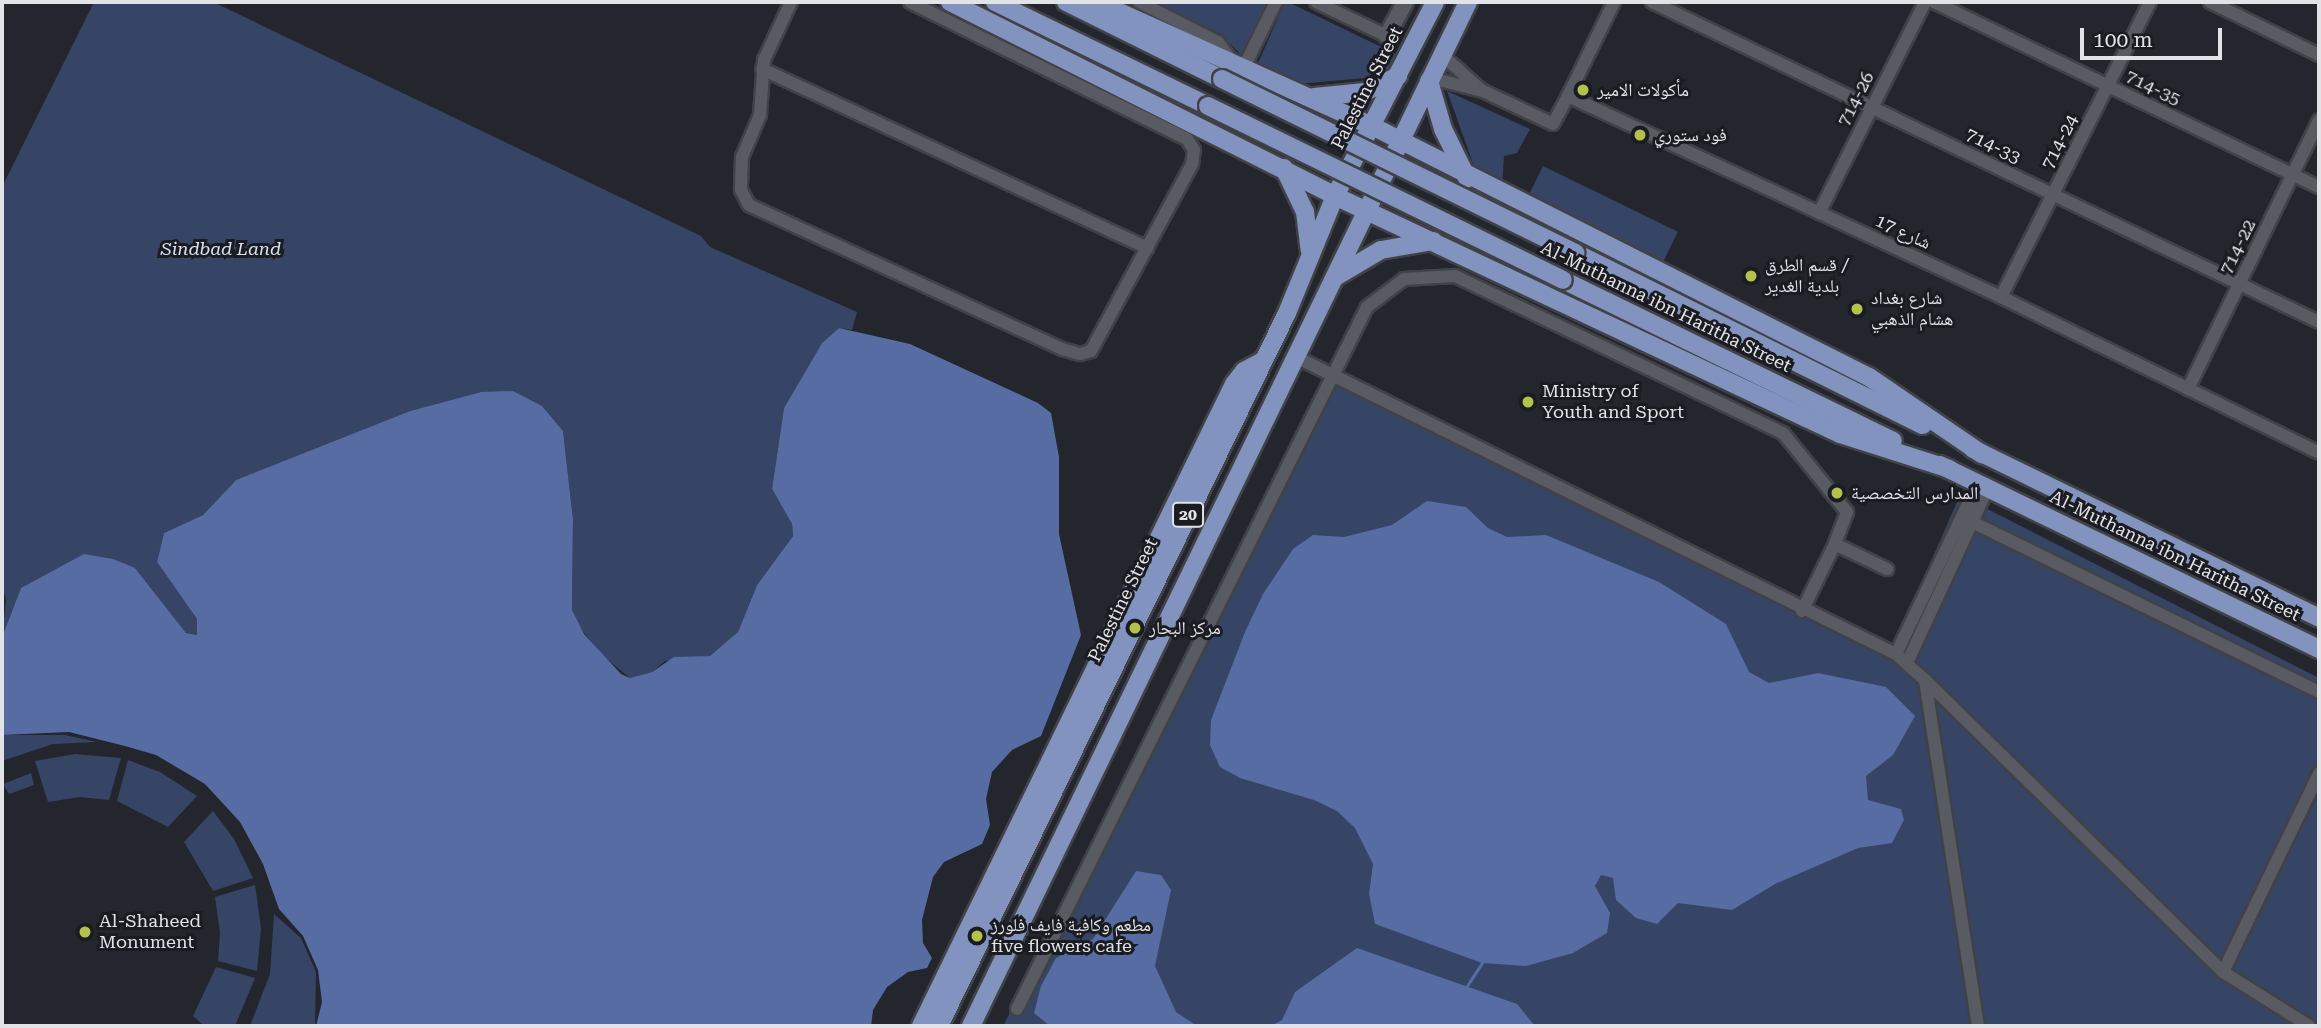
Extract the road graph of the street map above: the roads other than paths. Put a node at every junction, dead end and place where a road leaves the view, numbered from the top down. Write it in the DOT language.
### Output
graph roads {
  1 [pos="791,2"];
  2 [pos="910,2"];
  3 [pos="950,2"];
  4 [pos="995,2"];
  5 [pos="1066,2"];
  6 [pos="1097,2"];
  7 [pos="1139,2"];
  8 [pos="1276,2"];
  9 [pos="1316,2"];
  10 [pos="1405,2"];
  11 [pos="1435,2"];
  12 [pos="1468,2"];
  13 [pos="1614,2"];
  14 [pos="1652,2"];
  15 [pos="1924,2"];
  16 [pos="1934,2"];
  17 [pos="2150,2"];
  18 [pos="2210,2"];
  19 [pos="1387,36"];
  20 [pos="1442,55"];
  21 [pos="2319,55"];
  22 [pos="762,69"];
  23 [pos="1234,73"];
  24 [pos="1398,76"];
  25 [pos="1430,79"];
  26 [pos="2108,85"];
  27 [pos="1483,91"];
  28 [pos="1568,96"];
  29 [pos="1307,97"];
  30 [pos="1872,107"];
  31 [pos="2319,120"];
  32 [pos="1372,126"];
  33 [pos="1401,141"];
  34 [pos="1284,168"];
  35 [pos="2293,174"];
  36 [pos="1467,178"];
  37 [pos="2319,187"];
  38 [pos="2053,194"];
  39 [pos="1335,196"];
  40 [pos="1367,211"];
  41 [pos="1819,213"];
  42 [pos="1434,241"];
  43 [pos="1147,248"];
  44 [pos="1308,263"];
  45 [pos="1334,279"];
  46 [pos="2239,284"];
  47 [pos="2001,297"];
  48 [pos="1287,313"];
  49 [pos="2319,322"];
  50 [pos="1311,326"];
  51 [pos="1296,357"];
  52 [pos="1263,361"];
  53 [pos="1335,374"];
  54 [pos="2188,389"];
  55 [pos="2319,453"];
  56 [pos="1982,454"];
  57 [pos="1950,469"];
  58 [pos="1983,486"];
  59 [pos="1967,519"];
  60 [pos="1835,544"];
  61 [pos="1887,569"];
  62 [pos="1136,586"];
  63 [pos="1802,611"];
  64 [pos="1138,618"];
  65 [pos="2319,618"];
  66 [pos="2319,649"];
  67 [pos="1896,654"];
  68 [pos="1907,663"];
  69 [pos="1925,680"];
  70 [pos="2319,692"];
  71 [pos="2319,773"];
  72 [pos="995,910"];
  73 [pos="1021,924"];
  74 [pos="2223,972"];
  75 [pos="1017,1009"];
  76 [pos="921,1026"];
  77 [pos="939,1026"];
  78 [pos="971,1026"];
  79 [pos="1978,1026"];
  80 [pos="2309,1026"];
  1 -- 22 [label="street"];
  2 -- 43 [label="street"];
  3 -- 34 [label="main road"];
  4 -- 57 [label="main road, Al-Muthanna ibn Haritha Street, bridge"];
  5 -- 23 [label="main road, Al-Muthanna ibn Haritha Street"];
  6 -- 23 [label="main road"];
  7 -- 23 [label="street"];
  8 -- 23 [label="street"];
  9 -- 19 [label="street"];
  10 -- 19 [label="street"];
  11 -- 24 [label="main road, Palestine Street / 20"];
  12 -- 20 [label="main road, 20"];
  13 -- 28 [label="street"];
  14 -- 30 [label="street, 714-33"];
  15 -- 30 [label="street, 714-26"];
  16 -- 26 [label="street, 714-35"];
  17 -- 26 [label="street, 714-24"];
  18 -- 21 [label="street"];
  20 -- 25 [label="main road, 20"];
  20 -- 27 [label="street"];
  22 -- 43 [label="street"];
  22 -- 43 [label="street"];
  23 -- 29 [label="main road"];
  23 -- 56 [label="main road, Al-Muthanna ibn Haritha Street, bridge"];
  24 -- 29 [label="main road"];
  24 -- 32 [label="main road, Palestine Street / 20"];
  25 -- 27 [label="street"];
  25 -- 33 [label="main road, 20"];
  25 -- 36 [label="main road"];
  26 -- 35 [label="street, 714-35"];
  26 -- 38 [label="street, 714-24"];
  27 -- 28 [label="street"];
  28 -- 41 [label="street, شارع 17"];
  29 -- 32 [label="main road"];
  30 -- 38 [label="street, 714-33"];
  30 -- 41 [label="street, 714-26"];
  31 -- 35 [label="street, 714-22"];
  32 -- 33 [label="main road"];
  32 -- 39 [label="main road, Palestine Street / 20"];
  33 -- 36 [label="main road"];
  33 -- 40 [label="main road, 20"];
  34 -- 39 [label="main road"];
  34 -- 44 [label="main road"];
  35 -- 37 [label="street, 714-35"];
  35 -- 46 [label="street, 714-22"];
  36 -- 56 [label="main road"];
  38 -- 46 [label="street, 714-33"];
  38 -- 47 [label="street, 714-24"];
  39 -- 40 [label="main road"];
  39 -- 44 [label="main road, Palestine Street / 20"];
  40 -- 42 [label="main road"];
  40 -- 45 [label="main road, 20"];
  41 -- 47 [label="street, شارع 17"];
  42 -- 45 [label="main road"];
  42 -- 57 [label="main road"];
  44 -- 48 [label="main road, Palestine Street / 20"];
  45 -- 50 [label="main road, 20"];
  46 -- 49 [label="street, 714-33"];
  46 -- 54 [label="street, 714-22"];
  47 -- 54 [label="street, شارع 17"];
  48 -- 50 [label="main road"];
  48 -- 52 [label="main road, Palestine Street / 20"];
  50 -- 51 [label="main road, 20"];
  51 -- 53 [label="street"];
  51 -- 73 [label="main road, 20"];
  52 -- 62 [label="main road"];
  52 -- 64 [label="main road, Palestine Street / 20"];
  53 -- 60 [label="street"];
  53 -- 63 [label="street"];
  53 -- 75 [label="street"];
  54 -- 55 [label="street, شارع 17"];
  56 -- 65 [label="main road, Al-Muthanna ibn Haritha Street"];
  57 -- 58 [label="main road, Al-Muthanna ibn Haritha Street"];
  58 -- 59 [label="street"];
  58 -- 66 [label="main road, Al-Muthanna ibn Haritha Street"];
  59 -- 67 [label="street"];
  59 -- 68 [label="street"];
  59 -- 70 [label="street"];
  60 -- 61 [label="street"];
  60 -- 63 [label="street"];
  62 -- 64 [label="main road"];
  62 -- 76 [label="main road"];
  63 -- 67 [label="street"];
  64 -- 72 [label="main road, Palestine Street / 20"];
  67 -- 68 [label="street"];
  68 -- 69 [label="street"];
  69 -- 74 [label="street"];
  69 -- 79 [label="street"];
  71 -- 74 [label="street"];
  72 -- 73 [label="main road"];
  72 -- 77 [label="main road, Palestine Street / 20"];
  73 -- 78 [label="main road, 20"];
  74 -- 80 [label="street"];
}
